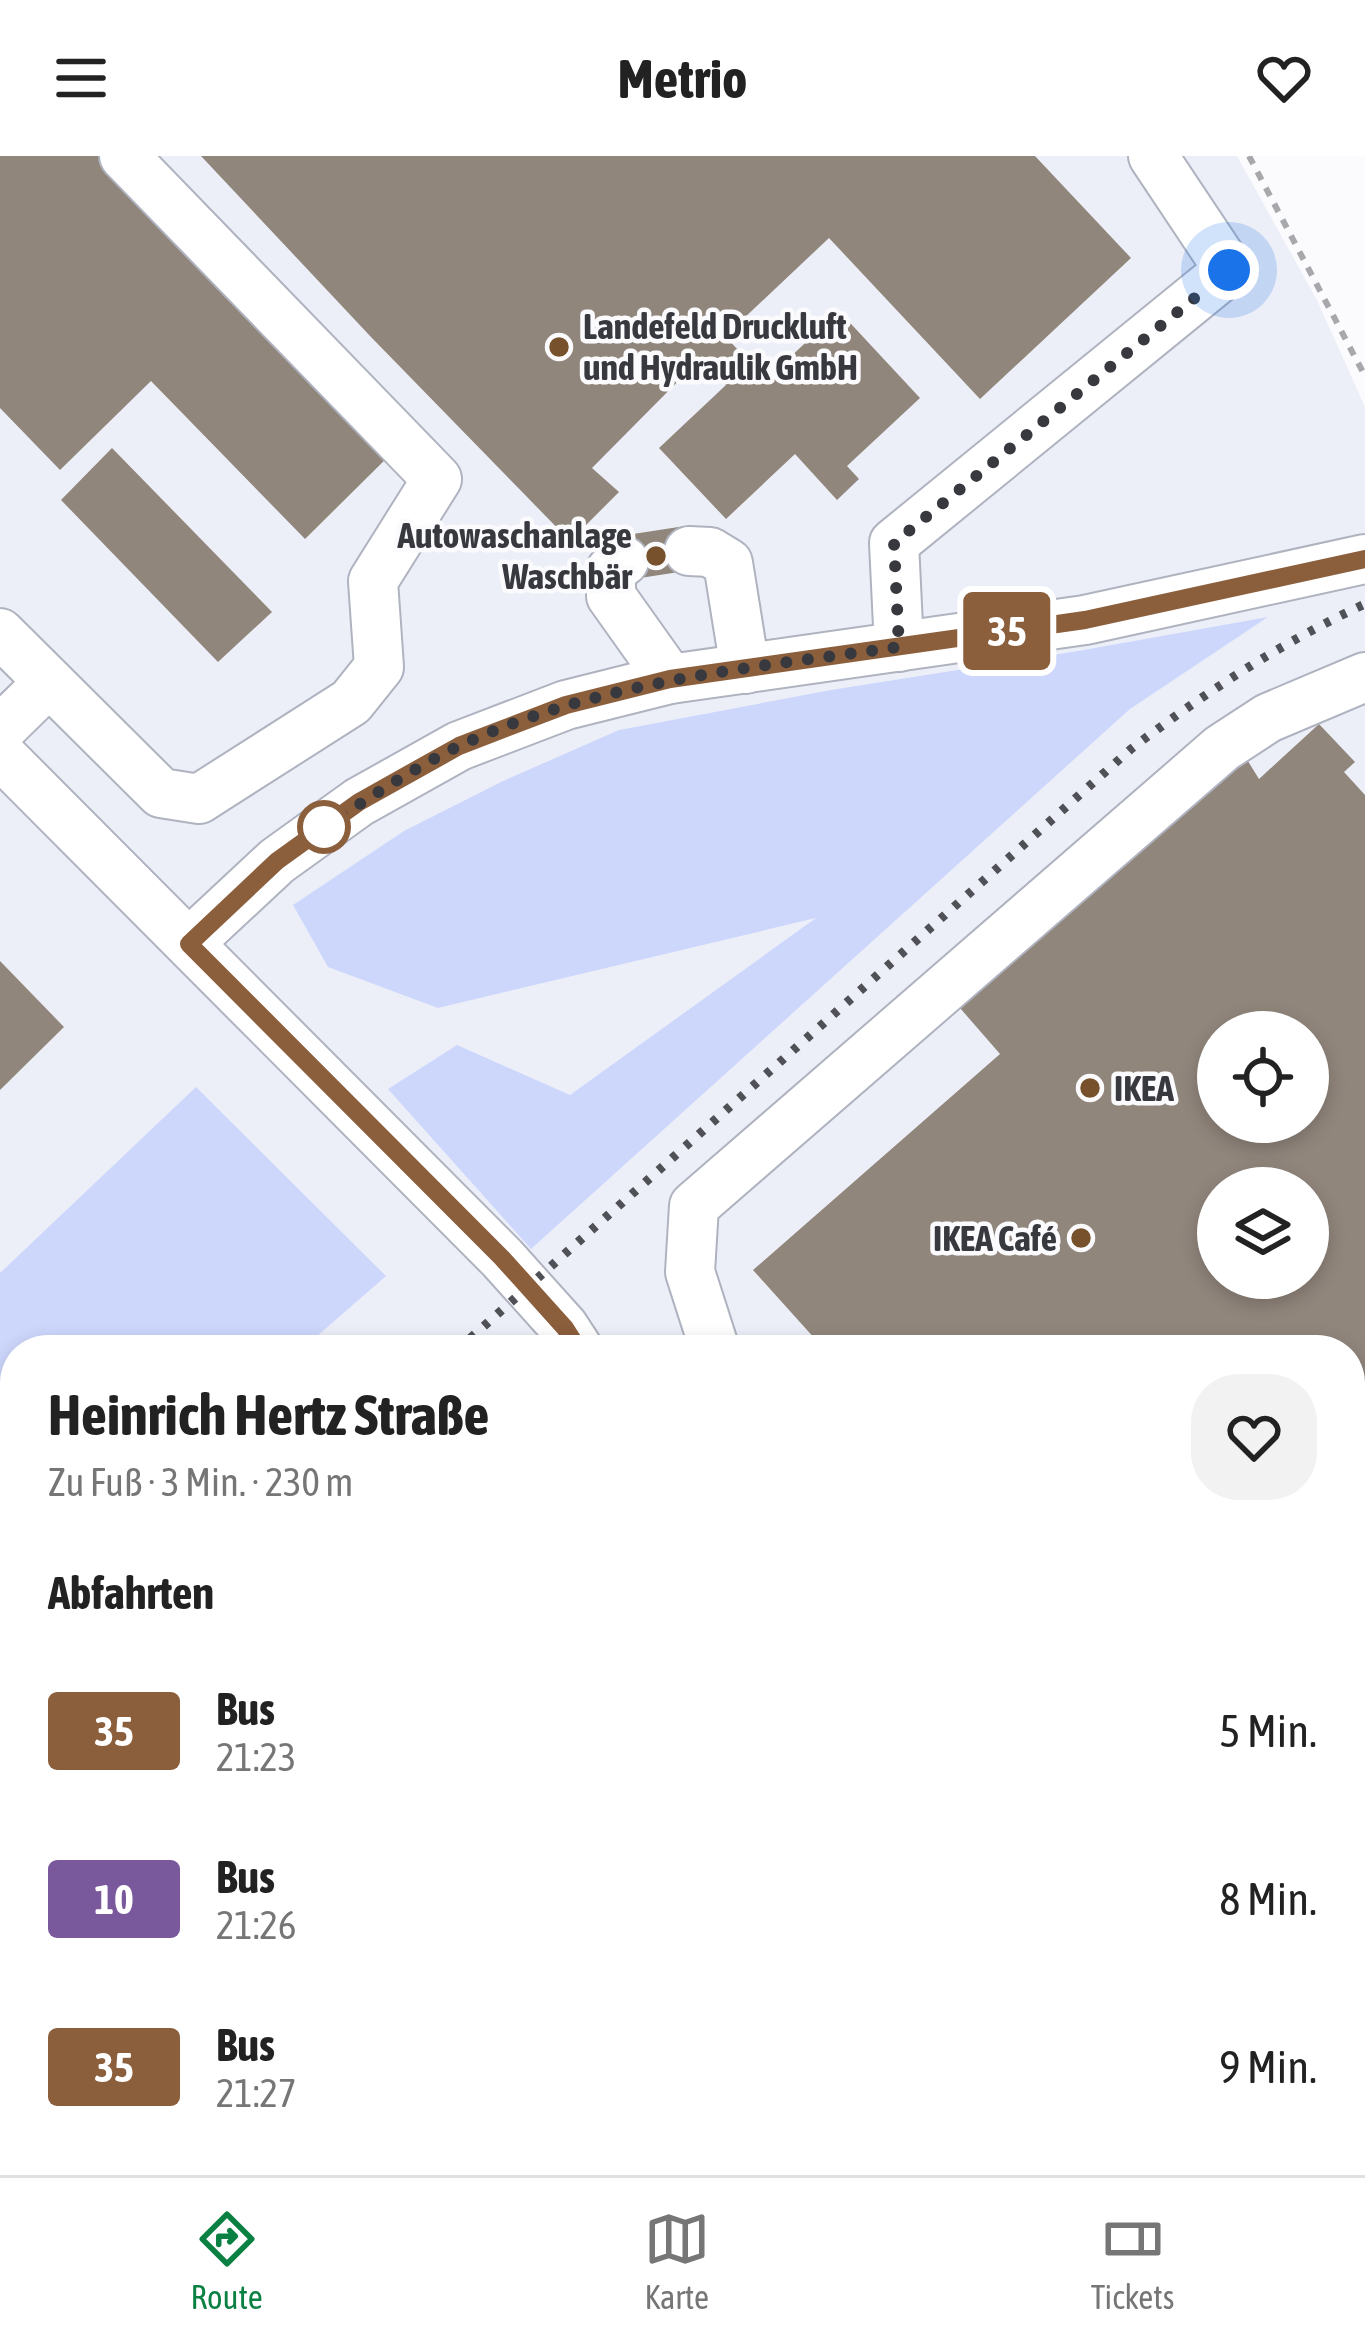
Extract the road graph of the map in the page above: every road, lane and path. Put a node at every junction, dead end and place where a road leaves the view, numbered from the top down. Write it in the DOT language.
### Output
graph roads {
  1 [pos="124,156"];
  2 [pos="1153,156"];
  3 [pos="1249,156"];
  4 [pos="1365,376"];
  5 [pos="689,550"];
  6 [pos="1365,559"];
  7 [pos="624,561"];
  8 [pos="0,633"];
  9 [pos="899,647"];
  10 [pos="745,669"];
  11 [pos="1365,677"];
  12 [pos="670,679"];
  13 [pos="50,682"];
  14 [pos="0,730"];
  15 [pos="0,754"];
  16 [pos="189,944"];
  17 [pos="570,1335"];
  18 [pos="710,1335"];
  1 -- 13 [label="street"];
  2 -- 9 [label="street"];
  3 -- 4 [label="path"];
  5 -- 10 [label="street"];
  6 -- 9 [label="street"];
  7 -- 12 [label="street"];
  8 -- 13 [label="street"];
  9 -- 10 [label="street"];
  10 -- 12 [label="street"];
  11 -- 18 [label="street"];
  12 -- 16 [label="street"];
  13 -- 14 [label="street"];
  15 -- 16 [label="street"];
  16 -- 17 [label="street"];
}
